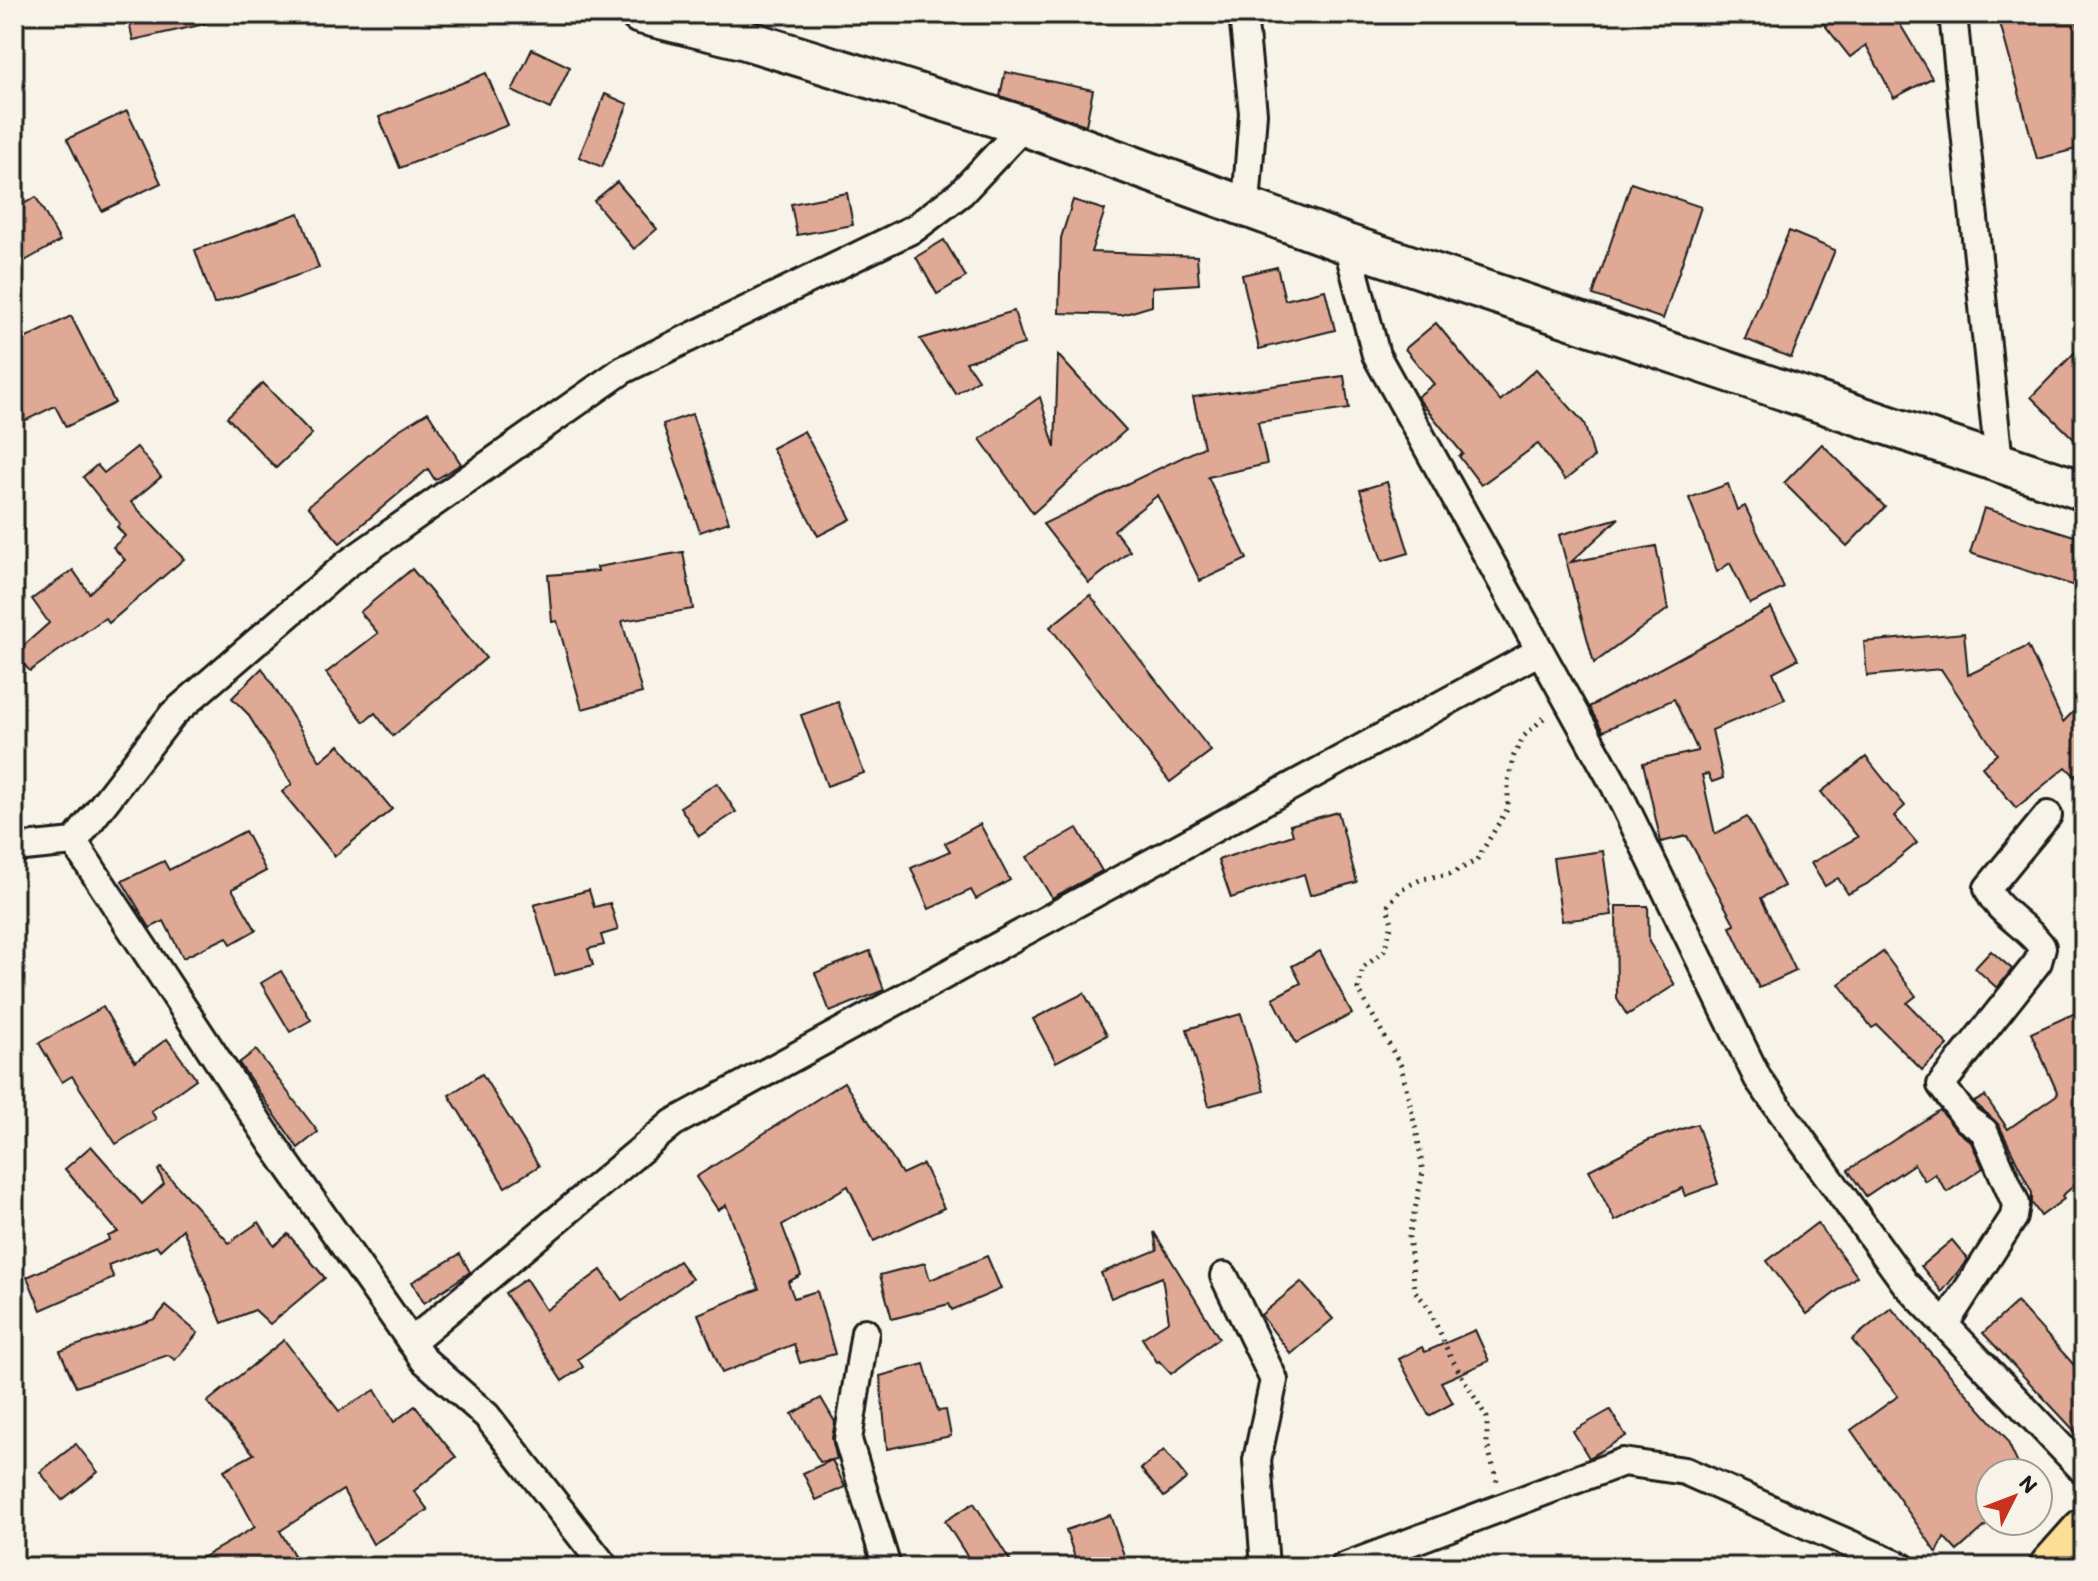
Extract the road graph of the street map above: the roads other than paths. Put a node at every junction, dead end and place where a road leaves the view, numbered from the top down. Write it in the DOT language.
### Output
graph roads {
  1 [pos="640,14"];
  2 [pos="1243,14"];
  3 [pos="1953,14"];
  4 [pos="743,27"];
  5 [pos="1024,126"];
  6 [pos="1246,205"];
  7 [pos="1347,244"];
  8 [pos="1999,462"];
  9 [pos="2084,491"];
  10 [pos="1538,652"];
  11 [pos="2048,815"];
  12 [pos="74,842"];
  13 [pos="14,848"];
  14 [pos="1224,1276"];
  15 [pos="1945,1324"];
  16 [pos="865,1332"];
  17 [pos="411,1342"];
  18 [pos="2084,1471"];
  19 [pos="2084,1530"];
  20 [pos="605,1567"];
  21 [pos="887,1567"];
  22 [pos="1265,1567"];
  23 [pos="1344,1567"];
  24 [pos="1902,1567"];
  25 [pos="2051,1567"];
  1 -- 4 [label="street"];
  2 -- 6 [label="street"];
  3 -- 8 [label="street"];
  4 -- 5 [label="street"];
  5 -- 6 [label="street"];
  5 -- 12 [label="street"];
  6 -- 7 [label="street"];
  7 -- 8 [label="street"];
  7 -- 10 [label="street"];
  8 -- 9 [label="street"];
  10 -- 15 [label="street"];
  10 -- 17 [label="street"];
  11 -- 15 [label="street"];
  12 -- 13 [label="street"];
  12 -- 17 [label="street"];
  14 -- 22 [label="street"];
  15 -- 18 [label="street"];
  16 -- 21 [label="street"];
  17 -- 20 [label="street"];
  19 -- 25 [label="main road"];
  23 -- 24 [label="street"];
}
